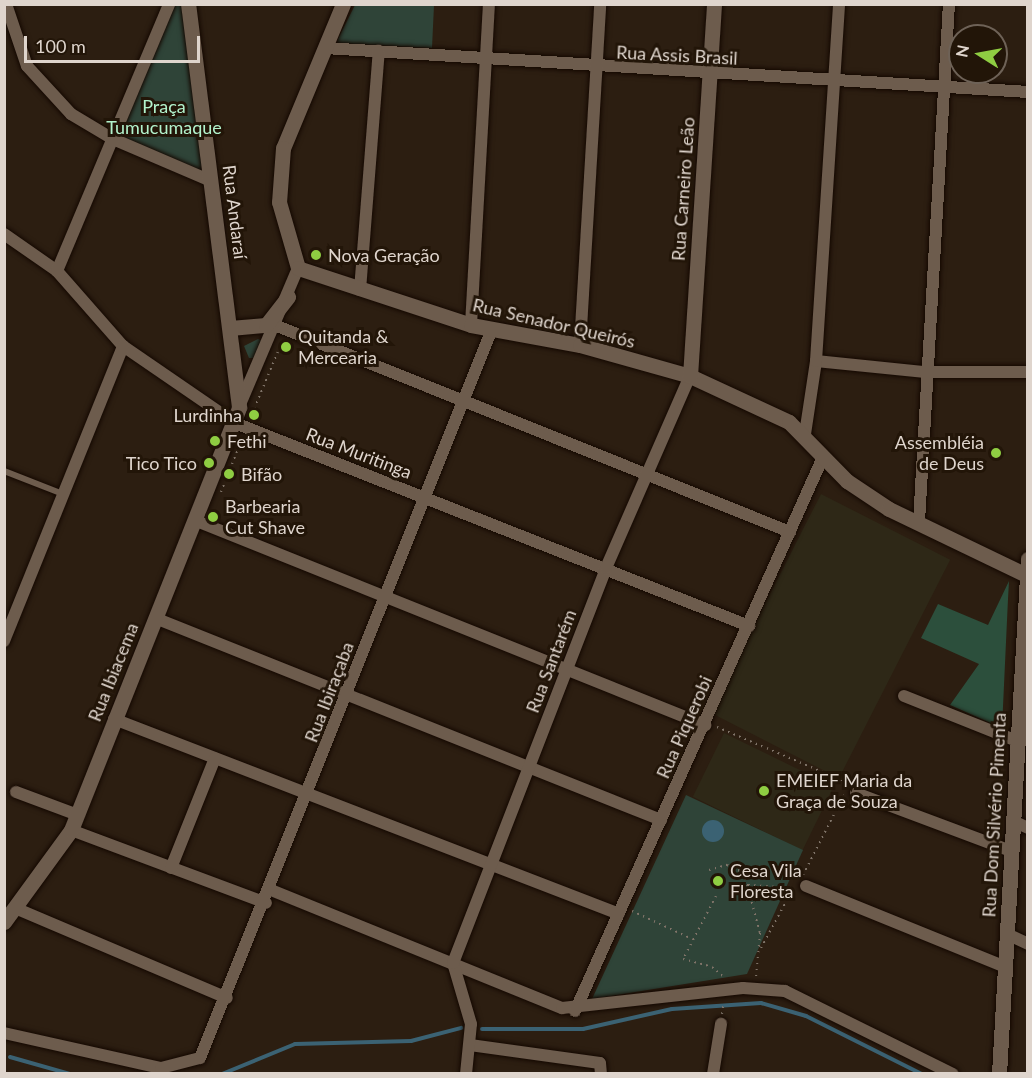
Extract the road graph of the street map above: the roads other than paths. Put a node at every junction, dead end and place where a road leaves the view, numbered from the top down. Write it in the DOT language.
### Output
graph roads {
  1 [pos="6,4"];
  2 [pos="169,4"];
  3 [pos="189,4"];
  4 [pos="344,4"];
  5 [pos="489,4"];
  6 [pos="600,4"];
  7 [pos="714,4"];
  8 [pos="839,4"];
  9 [pos="949,4"];
  10 [pos="325,48"];
  11 [pos="379,51"];
  12 [pos="487,58"];
  13 [pos="596,69"];
  14 [pos="710,75"];
  15 [pos="836,80"];
  16 [pos="943,91"];
  17 [pos="1028,92"];
  18 [pos="113,139"];
  19 [pos="211,181"];
  20 [pos="4,234"];
  21 [pos="298,268"];
  22 [pos="57,271"];
  23 [pos="360,290"];
  24 [pos="288,297"];
  25 [pos="471,325"];
  26 [pos="230,328"];
  27 [pos="282,328"];
  28 [pos="492,329"];
  29 [pos="580,345"];
  30 [pos="123,346"];
  31 [pos="816,361"];
  32 [pos="925,372"];
  33 [pos="1028,372"];
  34 [pos="690,376"];
  35 [pos="462,400"];
  36 [pos="239,407"];
  37 [pos="241,426"];
  38 [pos="805,434"];
  39 [pos="823,457"];
  40 [pos="4,471"];
  41 [pos="647,473"];
  42 [pos="63,494"];
  43 [pos="424,497"];
  44 [pos="194,520"];
  45 [pos="920,522"];
  46 [pos="790,532"];
  47 [pos="1028,559"];
  48 [pos="606,568"];
  49 [pos="1027,576"];
  50 [pos="385,594"];
  51 [pos="155,618"];
  52 [pos="749,626"];
  53 [pos="4,641"];
  54 [pos="567,669"];
  55 [pos="348,693"];
  56 [pos="904,696"];
  57 [pos="1024,704"];
  58 [pos="114,719"];
  59 [pos="705,724"];
  60 [pos="1017,741"];
  61 [pos="215,758"];
  62 [pos="529,766"];
  63 [pos="851,790"];
  64 [pos="16,792"];
  65 [pos="309,793"];
  66 [pos="78,815"];
  67 [pos="661,820"];
  68 [pos="1013,821"];
  69 [pos="1028,828"];
  70 [pos="71,830"];
  71 [pos="1011,851"];
  72 [pos="491,864"];
  73 [pos="171,868"];
  74 [pos="800,887"];
  75 [pos="271,890"];
  76 [pos="266,903"];
  77 [pos="15,908"];
  78 [pos="621,910"];
  79 [pos="4,922"];
  80 [pos="1006,934"];
  81 [pos="1028,944"];
  82 [pos="453,963"];
  83 [pos="1005,967"];
  84 [pos="227,998"];
  85 [pos="575,1011"];
  86 [pos="721,1018"];
  87 [pos="4,1033"];
  88 [pos="470,1045"];
  89 [pos="600,1068"];
  90 [pos="466,1074"];
  91 [pos="713,1074"];
  92 [pos="953,1074"];
  93 [pos="999,1074"];
  1 -- 18 [label="street"];
  2 -- 18 [label="street"];
  3 -- 19 [label="street, Rua Andaraí"];
  4 -- 10 [label="street"];
  5 -- 12 [label="street"];
  6 -- 13 [label="street"];
  7 -- 14 [label="street, Rua Carneiro Leão"];
  8 -- 15 [label="street"];
  9 -- 16 [label="street"];
  10 -- 11 [label="street, Rua Assis Brasil"];
  10 -- 21 [label="street"];
  11 -- 12 [label="street, Rua Assis Brasil"];
  11 -- 23 [label="street"];
  12 -- 13 [label="street, Rua Assis Brasil"];
  12 -- 25 [label="street"];
  13 -- 14 [label="street, Rua Assis Brasil"];
  13 -- 29 [label="street"];
  14 -- 15 [label="street, Rua Assis Brasil"];
  14 -- 34 [label="street, Rua Carneiro Leão"];
  15 -- 16 [label="street, Rua Assis Brasil"];
  15 -- 31 [label="street"];
  16 -- 17 [label="street, Rua Assis Brasil"];
  16 -- 32 [label="street"];
  18 -- 19 [label="street"];
  18 -- 22 [label="street"];
  19 -- 26 [label="street, Rua Andaraí"];
  20 -- 22 [label="street, Rua Muritinga"];
  21 -- 23 [label="street, Rua Senador Queirós"];
  21 -- 24 [label="street"];
  22 -- 30 [label="street, Rua Muritinga"];
  23 -- 25 [label="street, Rua Senador Queirós"];
  24 -- 26 [label="street"];
  24 -- 27 [label="street"];
  25 -- 28 [label="street, Rua Senador Queirós"];
  26 -- 36 [label="street, Rua Andaraí"];
  27 -- 35 [label="street"];
  27 -- 36 [label="street"];
  28 -- 29 [label="street, Rua Senador Queirós"];
  28 -- 35 [label="street, Rua Ibiraçaba"];
  29 -- 34 [label="street, Rua Senador Queirós"];
  30 -- 37 [label="street, Rua Muritinga"];
  30 -- 42 [label="street"];
  31 -- 32 [label="street"];
  31 -- 38 [label="street"];
  32 -- 33 [label="street"];
  32 -- 45 [label="street"];
  34 -- 38 [label="street, Rua Senador Queirós"];
  34 -- 41 [label="street, Rua Santarém"];
  35 -- 41 [label="street"];
  35 -- 43 [label="street, Rua Ibiraçaba"];
  36 -- 37 [label="street, Rua Andaraí"];
  37 -- 43 [label="street, Rua Muritinga"];
  37 -- 44 [label="street, Rua Ibiacema"];
  38 -- 39 [label="street, Rua Senador Queirós"];
  39 -- 45 [label="street, Rua Senador Queirós"];
  39 -- 46 [label="street, Rua Piquerobi"];
  40 -- 42 [label="lane"];
  41 -- 46 [label="street"];
  41 -- 48 [label="street, Rua Santarém"];
  42 -- 53 [label="street"];
  43 -- 48 [label="street, Rua Muritinga"];
  43 -- 50 [label="street, Rua Ibiraçaba"];
  44 -- 50 [label="street"];
  44 -- 51 [label="street, Rua Ibiacema"];
  45 -- 49 [label="street, Rua Senador Queirós"];
  46 -- 52 [label="street, Rua Piquerobi"];
  47 -- 49 [label="street, Rua Dom Silvério Pimenta"];
  48 -- 52 [label="street, Rua Muritinga"];
  48 -- 54 [label="street, Rua Santarém"];
  49 -- 57 [label="street, Rua Dom Silvério Pimenta"];
  50 -- 54 [label="street"];
  50 -- 55 [label="street, Rua Ibiraçaba"];
  51 -- 55 [label="street"];
  51 -- 58 [label="street, Rua Ibiacema"];
  52 -- 59 [label="street, Rua Piquerobi"];
  54 -- 59 [label="street"];
  54 -- 62 [label="street, Rua Santarém"];
  55 -- 62 [label="street"];
  55 -- 65 [label="street, Rua Ibiraçaba"];
  56 -- 60 [label="street"];
  57 -- 60 [label="street, Rua Dom Silvério Pimenta"];
  58 -- 61 [label="street"];
  58 -- 66 [label="street, Rua Ibiacema"];
  59 -- 67 [label="street, Rua Piquerobi"];
  60 -- 68 [label="street, Rua Dom Silvério Pimenta"];
  61 -- 65 [label="street"];
  61 -- 73 [label="street"];
  62 -- 67 [label="street"];
  62 -- 72 [label="street, Rua Santarém"];
  63 -- 71 [label="street"];
  64 -- 66 [label="street"];
  65 -- 72 [label="street"];
  65 -- 75 [label="street, Rua Ibiraçaba"];
  66 -- 70 [label="street, Rua Ibiacema"];
  67 -- 78 [label="street, Rua Piquerobi"];
  68 -- 69 [label="street"];
  68 -- 71 [label="street, Rua Dom Silvério Pimenta"];
  70 -- 73 [label="street"];
  70 -- 77 [label="street, Rua Ibiacema"];
  71 -- 80 [label="street, Rua Dom Silvério Pimenta"];
  72 -- 78 [label="street"];
  72 -- 82 [label="street, Rua Santarém"];
  73 -- 76 [label="street"];
  74 -- 83 [label="street"];
  75 -- 76 [label="street, Rua Ibiraçaba"];
  75 -- 82 [label="street"];
  76 -- 84 [label="street, Rua Ibiraçaba"];
  77 -- 79 [label="street, Rua Ibiacema"];
  77 -- 84 [label="street"];
  78 -- 85 [label="street, Rua Piquerobi"];
  80 -- 81 [label="street"];
  80 -- 83 [label="street, Rua Dom Silvério Pimenta"];
  82 -- 85 [label="street"];
  82 -- 88 [label="street"];
  83 -- 93 [label="street, Rua Dom Silvério Pimenta"];
  84 -- 87 [label="street, Rua Ibiraçaba"];
  85 -- 92 [label="street"];
  86 -- 91 [label="street"];
  88 -- 89 [label="street"];
  88 -- 90 [label="street"];
}
